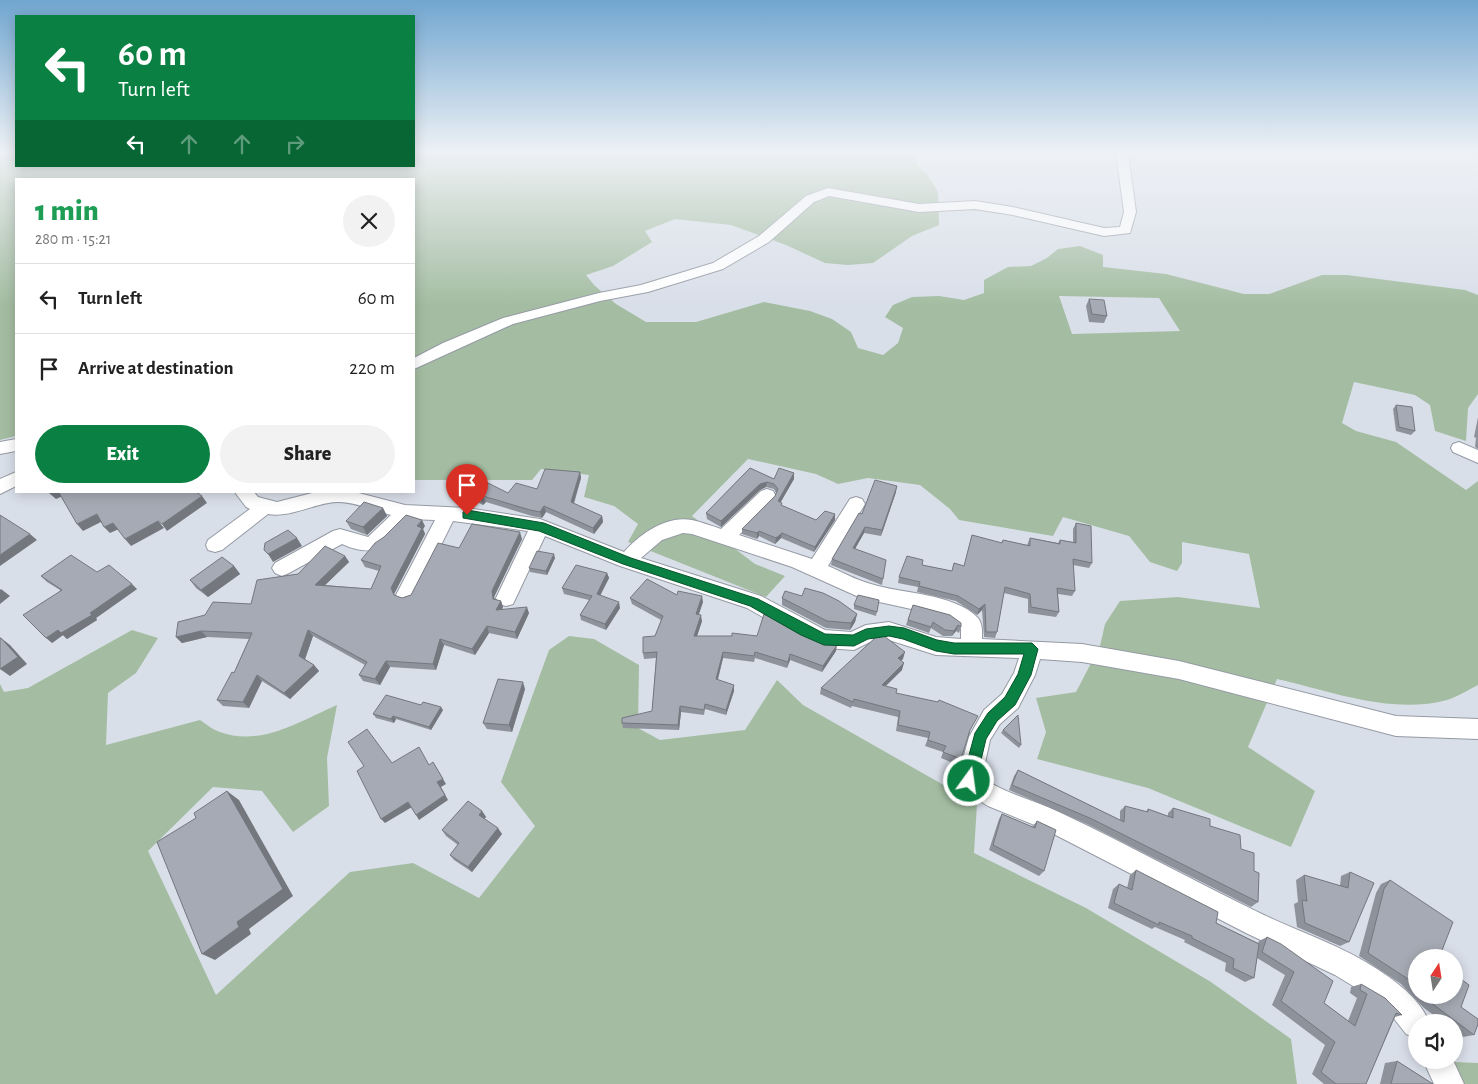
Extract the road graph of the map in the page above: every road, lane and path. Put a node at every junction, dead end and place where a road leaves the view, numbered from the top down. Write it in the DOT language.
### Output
graph roads {
  1 [pos="806,204"];
  2 [pos="894,204"];
  3 [pos="1129,204"];
  4 [pos="415,363"];
  5 [pos="15,445"];
  6 [pos="0,448"];
  7 [pos="1458,448"];
  8 [pos="1478,457"];
  9 [pos="15,479"];
  10 [pos="0,487"];
  11 [pos="245,493"];
  12 [pos="767,496"];
  13 [pos="856,504"];
  14 [pos="265,507"];
  15 [pos="405,512"];
  16 [pos="447,514"];
  17 [pos="540,526"];
  18 [pos="724,538"];
  19 [pos="215,545"];
  20 [pos="627,561"];
  21 [pos="282,568"];
  22 [pos="816,569"];
  23 [pos="406,595"];
  24 [pos="506,598"];
  25 [pos="972,648"];
  26 [pos="1032,649"];
  27 [pos="1478,729"];
  28 [pos="1410,1014"];
  29 [pos="1442,1069"];
  30 [pos="1450,1084"];
  1 -- 4 [label="street"];
  2 -- 3 [label="street"];
  5 -- 6 [label="street"];
  7 -- 8 [label="street"];
  9 -- 10 [label="street"];
  11 -- 14 [label="street"];
  12 -- 18 [label="street"];
  13 -- 22 [label="street"];
  14 -- 15 [label="street"];
  14 -- 19 [label="street"];
  15 -- 16 [label="street"];
  15 -- 21 [label="street"];
  16 -- 17 [label="street"];
  16 -- 23 [label="street"];
  17 -- 20 [label="street"];
  17 -- 24 [label="street"];
  18 -- 20 [label="street"];
  18 -- 22 [label="street"];
  20 -- 25 [label="street"];
  22 -- 25 [label="street"];
  25 -- 26 [label="street"];
  26 -- 27 [label="street"];
  26 -- 28 [label="street"];
  29 -- 30 [label="street"];
}
